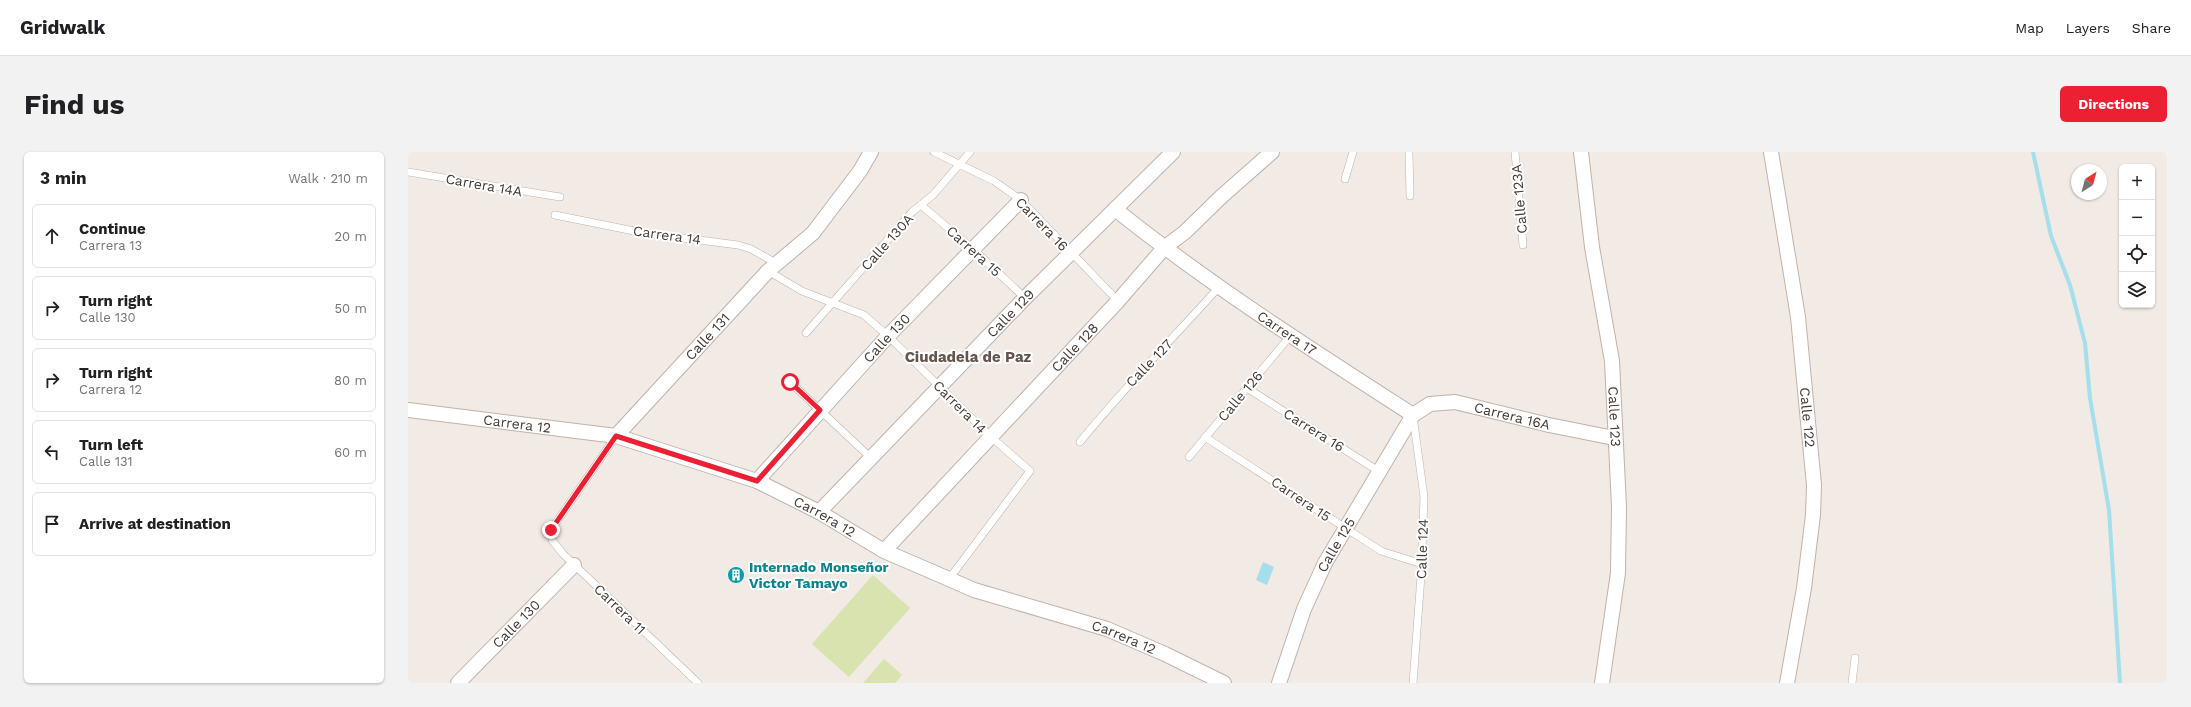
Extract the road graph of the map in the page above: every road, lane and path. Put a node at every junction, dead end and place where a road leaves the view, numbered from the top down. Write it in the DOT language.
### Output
graph roads {
  1 [pos="871,152"];
  2 [pos="935,152"];
  3 [pos="970,152"];
  4 [pos="1173,152"];
  5 [pos="1272,152"];
  6 [pos="1353,152"];
  7 [pos="1409,152"];
  8 [pos="1515,152"];
  9 [pos="1584,152"];
  10 [pos="1771,152"];
  11 [pos="960,164"];
  12 [pos="408,172"];
  13 [pos="1345,179"];
  14 [pos="1410,196"];
  15 [pos="560,197"];
  16 [pos="1021,200"];
  17 [pos="921,205"];
  18 [pos="1115,209"];
  19 [pos="555,215"];
  20 [pos="1523,245"];
  21 [pos="1164,248"];
  22 [pos="974,250"];
  23 [pos="1070,252"];
  24 [pos="772,267"];
  25 [pos="1220,286"];
  26 [pos="1025,298"];
  27 [pos="1118,301"];
  28 [pos="832,303"];
  29 [pos="806,333"];
  30 [pos="1291,335"];
  31 [pos="888,336"];
  32 [pos="790,382"];
  33 [pos="939,385"];
  34 [pos="1246,388"];
  35 [pos="408,410"];
  36 [pos="820,410"];
  37 [pos="1413,415"];
  38 [pos="616,436"];
  39 [pos="990,436"];
  40 [pos="1206,437"];
  41 [pos="1614,438"];
  42 [pos="1080,442"];
  43 [pos="1189,457"];
  44 [pos="871,458"];
  45 [pos="1381,473"];
  46 [pos="757,481"];
  47 [pos="819,512"];
  48 [pos="1345,529"];
  49 [pos="551,530"];
  50 [pos="884,551"];
  51 [pos="1422,564"];
  52 [pos="574,565"];
  53 [pos="949,579"];
  54 [pos="1855,658"];
  55 [pos="458,683"];
  56 [pos="698,683"];
  57 [pos="1224,683"];
  58 [pos="1279,683"];
  59 [pos="1413,683"];
  60 [pos="1602,683"];
  61 [pos="1787,683"];
  62 [pos="1852,683"];
  1 -- 24 [label="street, Calle 131"];
  2 -- 11 [label="lane, Carrera 16"];
  3 -- 11 [label="lane, Calle 130A"];
  4 -- 18 [label="street, Calle 129"];
  5 -- 21 [label="street, Calle 128"];
  6 -- 13 [label="lane"];
  7 -- 14 [label="lane"];
  8 -- 20 [label="lane, Calle 123A"];
  9 -- 41 [label="street, Calle 123"];
  10 -- 61 [label="street, Calle 122"];
  11 -- 16 [label="lane, Carrera 16"];
  11 -- 17 [label="lane, Calle 130A"];
  12 -- 15 [label="lane, Carrera 14A"];
  16 -- 22 [label="street, Calle 130"];
  16 -- 23 [label="lane, Carrera 16"];
  17 -- 22 [label="lane, Carrera 15"];
  17 -- 28 [label="lane, Calle 130A"];
  18 -- 21 [label="street, Carrera 17"];
  18 -- 23 [label="street, Calle 129"];
  19 -- 24 [label="lane, Carrera 14"];
  21 -- 25 [label="street, Carrera 17"];
  21 -- 27 [label="street, Calle 128"];
  22 -- 26 [label="lane, Carrera 15"];
  22 -- 31 [label="street, Calle 130"];
  23 -- 26 [label="street, Calle 129"];
  23 -- 27 [label="lane, Carrera 16"];
  24 -- 28 [label="lane, Carrera 14"];
  24 -- 38 [label="street, Calle 131"];
  25 -- 30 [label="street, Carrera 17"];
  25 -- 42 [label="lane, Calle 127"];
  26 -- 33 [label="street, Calle 129"];
  27 -- 39 [label="street, Calle 128"];
  28 -- 29 [label="lane, Calle 130A"];
  28 -- 31 [label="lane, Carrera 14"];
  30 -- 34 [label="lane, Calle 126"];
  30 -- 37 [label="street, Carrera 17"];
  31 -- 33 [label="lane, Carrera 14"];
  31 -- 36 [label="street, Calle 130"];
  32 -- 36 [label="lane"];
  33 -- 39 [label="lane, Carrera 14"];
  33 -- 44 [label="street, Calle 129"];
  34 -- 40 [label="lane, Calle 126"];
  34 -- 45 [label="lane, Carrera 16"];
  35 -- 38 [label="street, Carrera 12"];
  36 -- 44 [label="lane"];
  36 -- 46 [label="street, Calle 130"];
  37 -- 41 [label="street, Carrera 16A"];
  37 -- 45 [label="street, Calle 125"];
  37 -- 51 [label="lane, Calle 124"];
  38 -- 46 [label="street, Carrera 12"];
  38 -- 49 [label="lane, Calle 131"];
  39 -- 50 [label="street, Calle 128"];
  39 -- 53 [label="lane, Carrera 14"];
  40 -- 43 [label="lane, Calle 126"];
  40 -- 48 [label="lane, Carrera 15"];
  41 -- 60 [label="street, Calle 123"];
  44 -- 47 [label="street, Calle 129"];
  45 -- 48 [label="street, Calle 125"];
  46 -- 47 [label="street, Carrera 12"];
  47 -- 50 [label="street, Carrera 12"];
  48 -- 51 [label="lane, Carrera 15"];
  48 -- 58 [label="street, Calle 125"];
  49 -- 52 [label="lane, Carrera 11"];
  50 -- 53 [label="street, Carrera 12"];
  51 -- 59 [label="lane, Calle 124"];
  52 -- 55 [label="street, Calle 130"];
  52 -- 56 [label="lane, Carrera 11"];
  53 -- 57 [label="street, Carrera 12"];
  54 -- 62 [label="lane"];
}
